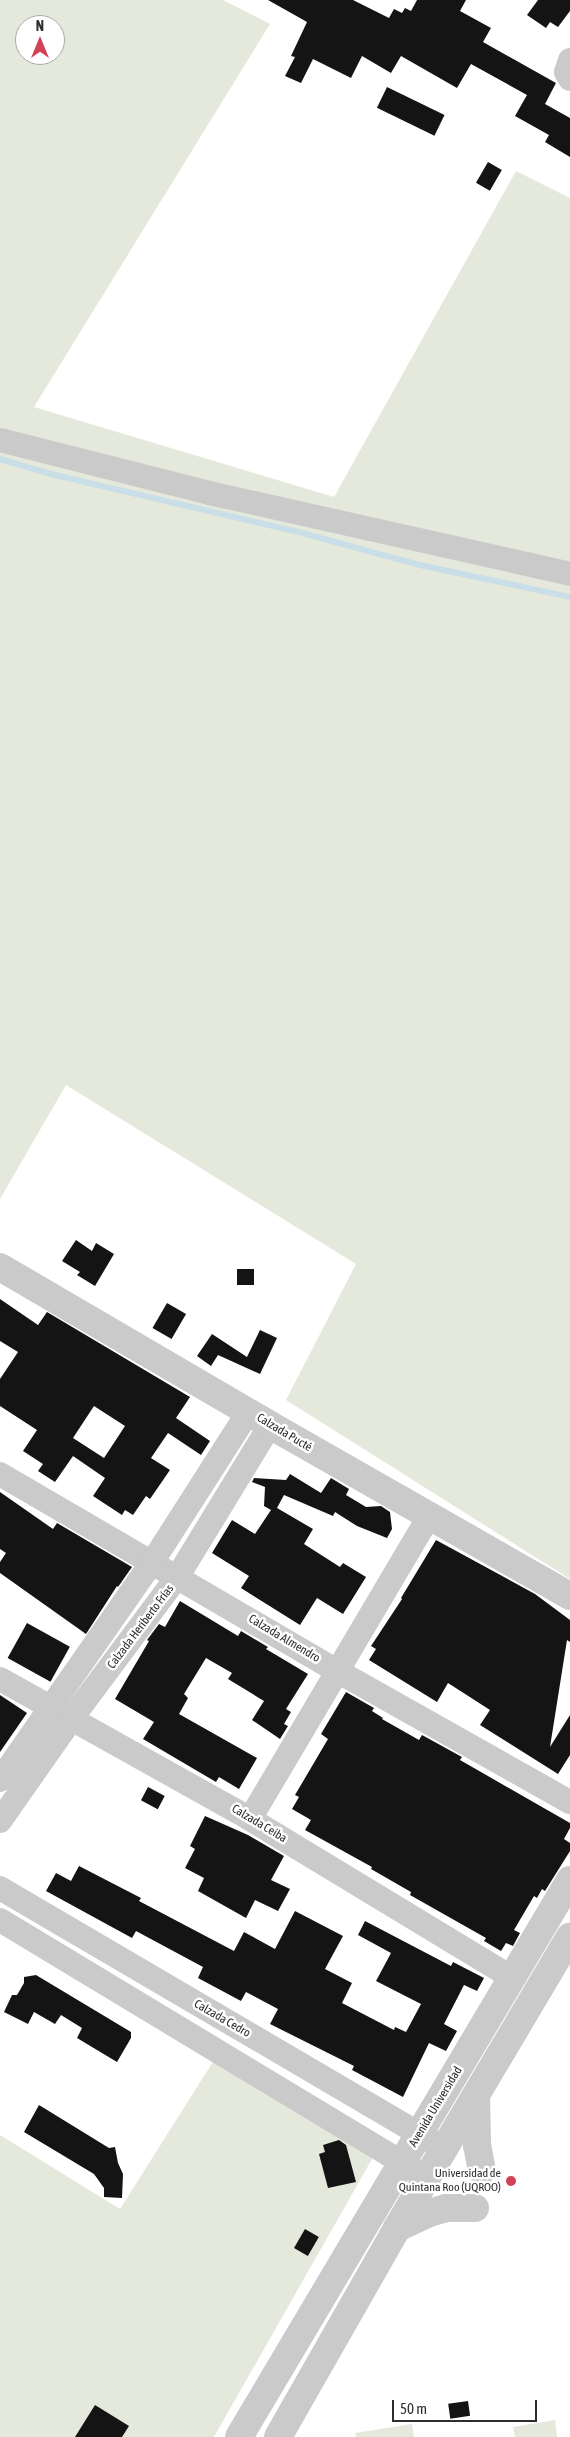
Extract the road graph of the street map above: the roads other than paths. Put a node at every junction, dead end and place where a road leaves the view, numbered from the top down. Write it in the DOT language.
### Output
graph roads {
  1 [pos="570,60"];
  2 [pos="570,80"];
  3 [pos="0,440"];
  4 [pos="570,574"];
  5 [pos="0,1267"];
  6 [pos="260,1418"];
  7 [pos="0,1474"];
  8 [pos="429,1516"];
  9 [pos="153,1561"];
  10 [pos="178,1576"];
  11 [pos="570,1596"];
  12 [pos="339,1672"];
  13 [pos="0,1679"];
  14 [pos="50,1707"];
  15 [pos="72,1718"];
  16 [pos="0,1780"];
  17 [pos="570,1802"];
  18 [pos="250,1819"];
  19 [pos="0,1821"];
  20 [pos="570,1880"];
  21 [pos="0,1888"];
  22 [pos="0,1920"];
  23 [pos="570,1938"];
  24 [pos="513,1978"];
  25 [pos="476,2096"];
  26 [pos="420,2135"];
  27 [pos="445,2148"];
  28 [pos="401,2162"];
  29 [pos="482,2171"];
  30 [pos="429,2178"];
  31 [pos="476,2208"];
  32 [pos="397,2228"];
  33 [pos="239,2437"];
  34 [pos="278,2437"];
  1 -- 2 [label="street"];
  3 -- 4 [label="street"];
  5 -- 6 [label="street, Calzada Pucté"];
  6 -- 8 [label="street, Calzada Pucté"];
  6 -- 9 [label="street"];
  6 -- 10 [label="street, Calzada Heriberto Frías"];
  7 -- 9 [label="street, Calzada Almendro"];
  8 -- 11 [label="street, Calzada Pucté"];
  8 -- 12 [label="street"];
  9 -- 10 [label="street, Calzada Almendro"];
  9 -- 14 [label="street"];
  10 -- 12 [label="street, Calzada Almendro"];
  10 -- 15 [label="street, Calzada Heriberto Frías"];
  12 -- 17 [label="street, Calzada Almendro"];
  12 -- 18 [label="street"];
  13 -- 14 [label="street, Calzada Ceiba"];
  14 -- 15 [label="street, Calzada Ceiba"];
  14 -- 16 [label="street"];
  15 -- 18 [label="street, Calzada Ceiba"];
  15 -- 19 [label="street, Calzada Heriberto Frías"];
  18 -- 24 [label="street, Calzada Ceiba"];
  20 -- 24 [label="street, Avenida Universidad"];
  21 -- 26 [label="street, Calzada Cedro"];
  22 -- 28 [label="street"];
  23 -- 25 [label="street"];
  24 -- 26 [label="street, Avenida Universidad"];
  25 -- 27 [label="street"];
  25 -- 29 [label="street"];
  26 -- 27 [label="street, Calzada Cedro"];
  26 -- 28 [label="street, Avenida Universidad"];
  27 -- 30 [label="street"];
  28 -- 30 [label="street"];
  28 -- 33 [label="street, Avenida Universidad"];
  30 -- 32 [label="street"];
  31 -- 32 [label="street"];
  32 -- 34 [label="street"];
}
